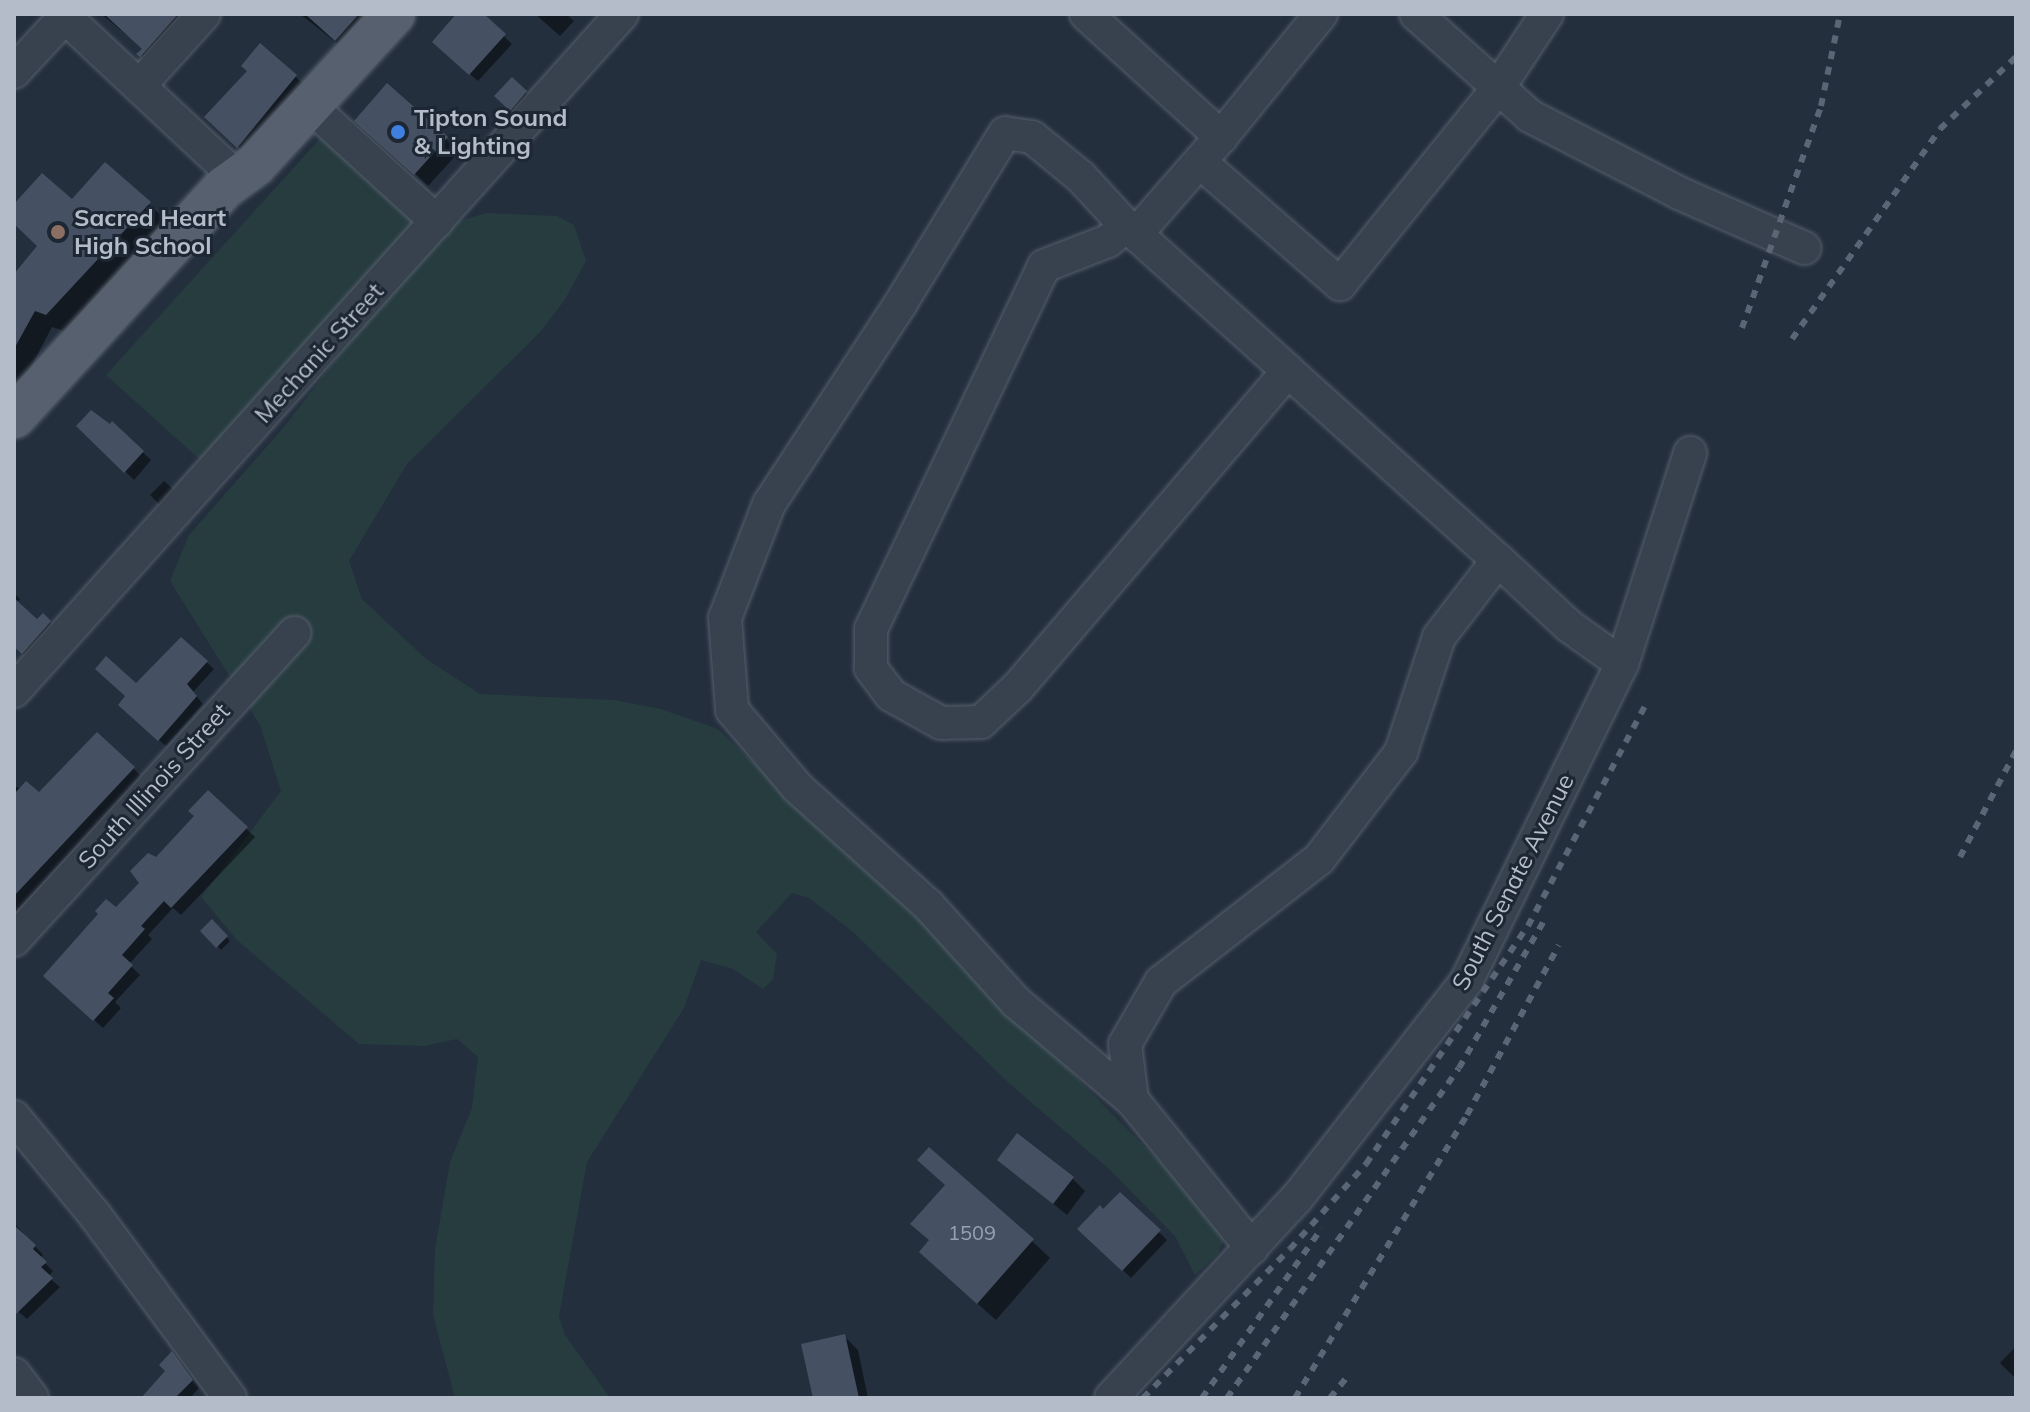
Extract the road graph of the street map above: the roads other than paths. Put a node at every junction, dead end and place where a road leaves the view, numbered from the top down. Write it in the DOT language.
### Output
graph roads {
  1 [pos="204,14"];
  2 [pos="394,14"];
  3 [pos="1086,14"];
  4 [pos="1321,14"];
  5 [pos="1416,14"];
  6 [pos="1547,14"];
  7 [pos="63,16"];
  8 [pos="609,18"];
  9 [pos="14,72"];
  10 [pos="139,86"];
  11 [pos="1498,88"];
  12 [pos="309,105"];
  13 [pos="1221,137"];
  14 [pos="1200,162"];
  15 [pos="237,178"];
  16 [pos="437,222"];
  17 [pos="1131,230"];
  18 [pos="1804,248"];
  19 [pos="1288,371"];
  20 [pos="14,417"];
  21 [pos="1690,453"];
  22 [pos="1498,560"];
  23 [pos="294,633"];
  24 [pos="1622,664"];
  25 [pos="14,691"];
  26 [pos="14,940"];
  27 [pos="1132,1100"];
  28 [pos="14,1117"];
  29 [pos="1252,1248"];
  30 [pos="14,1374"];
  31 [pos="32,1398"];
  32 [pos="230,1398"];
  33 [pos="1111,1398"];
  1 -- 10 [label="street"];
  2 -- 12 [label="main road"];
  3 -- 13 [label="street"];
  4 -- 13 [label="street"];
  5 -- 11 [label="street"];
  6 -- 11 [label="street"];
  7 -- 9 [label="street"];
  7 -- 10 [label="street"];
  8 -- 16 [label="street, Mechanic Street"];
  10 -- 15 [label="street"];
  11 -- 14 [label="street"];
  11 -- 18 [label="street"];
  12 -- 15 [label="main road"];
  12 -- 16 [label="street"];
  13 -- 14 [label="street"];
  14 -- 17 [label="street"];
  15 -- 20 [label="main road"];
  16 -- 25 [label="street, Mechanic Street"];
  17 -- 19 [label="street"];
  17 -- 19 [label="street"];
  17 -- 27 [label="street"];
  19 -- 22 [label="street"];
  21 -- 24 [label="street, South Senate Avenue"];
  22 -- 24 [label="street"];
  22 -- 27 [label="street"];
  23 -- 26 [label="street, South Illinois Street"];
  24 -- 29 [label="street, South Senate Avenue"];
  27 -- 29 [label="street"];
  28 -- 32 [label="street"];
  29 -- 33 [label="street, South Senate Avenue"];
  30 -- 31 [label="street"];
}
